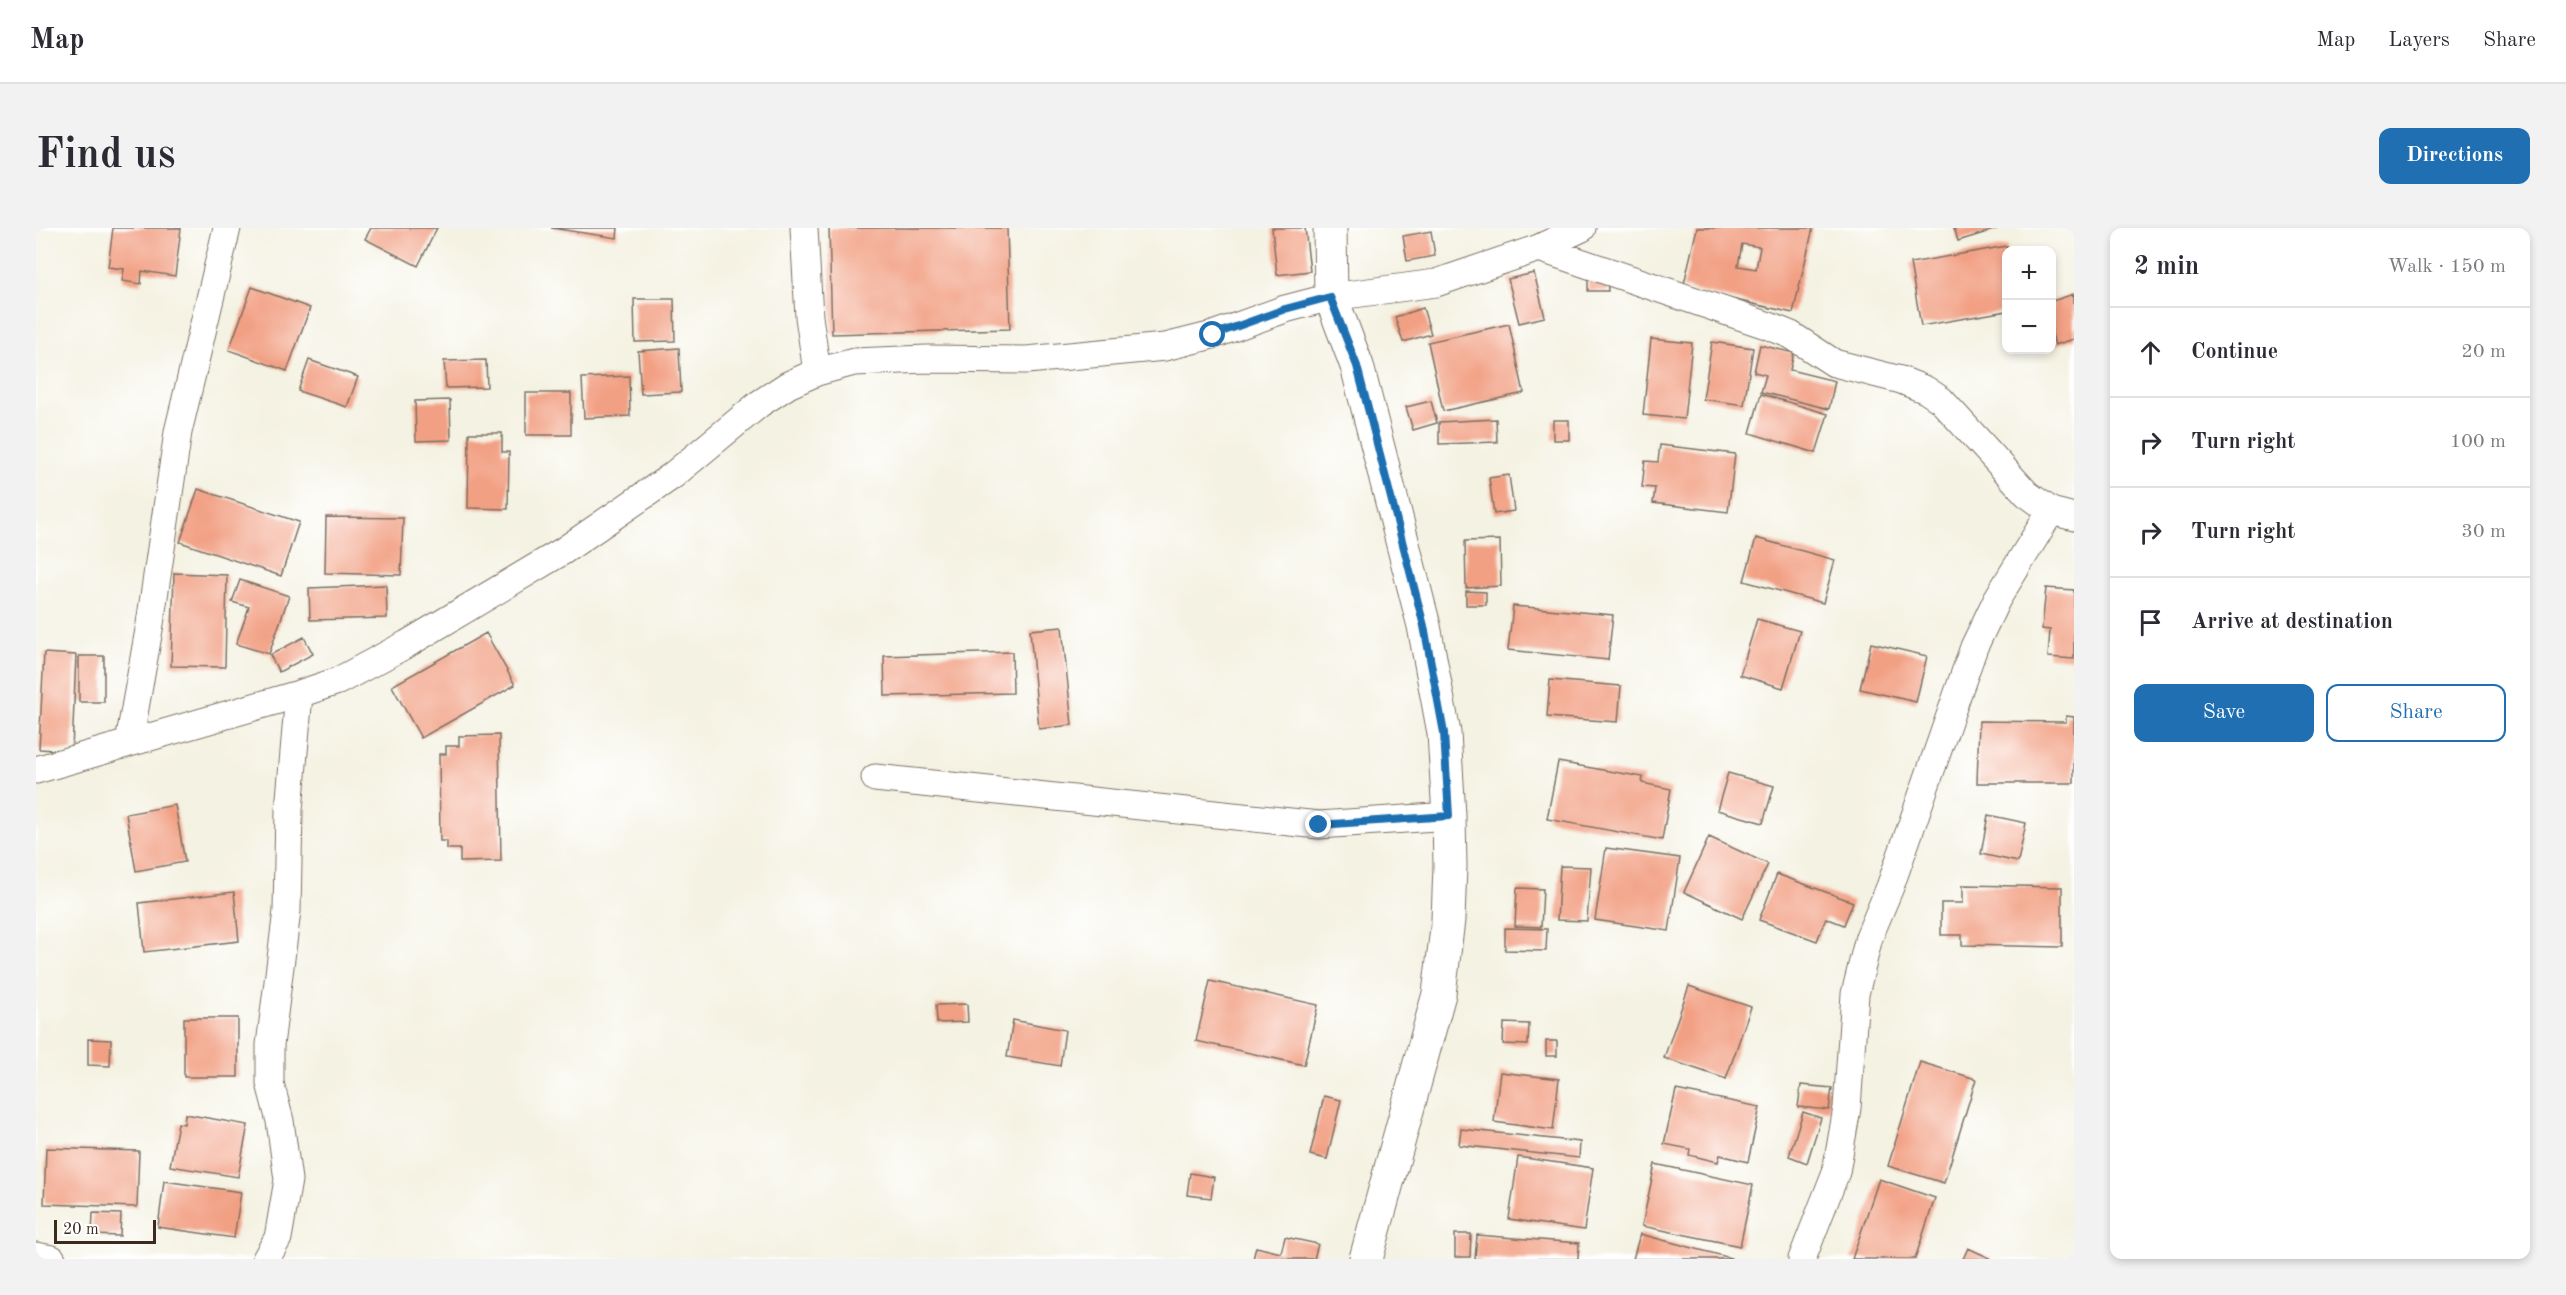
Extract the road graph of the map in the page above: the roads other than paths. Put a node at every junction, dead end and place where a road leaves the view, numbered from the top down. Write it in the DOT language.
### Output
graph roads {
  1 [pos="227,228"];
  2 [pos="804,228"];
  3 [pos="1330,228"];
  4 [pos="1582,228"];
  5 [pos="1539,248"];
  6 [pos="1330,297"];
  7 [pos="817,372"];
  8 [pos="2063,514"];
  9 [pos="299,694"];
  10 [pos="129,742"];
  11 [pos="36,770"];
  12 [pos="875,778"];
  13 [pos="1449,816"];
  14 [pos="36,1256"];
  15 [pos="52,1259"];
  16 [pos="266,1259"];
  17 [pos="1366,1259"];
  18 [pos="1802,1259"];
  1 -- 10 [label="street"];
  2 -- 7 [label="street"];
  3 -- 6 [label="main road"];
  4 -- 5 [label="street"];
  5 -- 6 [label="street"];
  5 -- 8 [label="street"];
  6 -- 7 [label="street"];
  6 -- 13 [label="main road"];
  7 -- 9 [label="street"];
  8 -- 18 [label="street"];
  9 -- 10 [label="street"];
  9 -- 16 [label="street"];
  10 -- 11 [label="street"];
  12 -- 13 [label="street"];
  13 -- 17 [label="main road"];
  14 -- 15 [label="street"];
}
